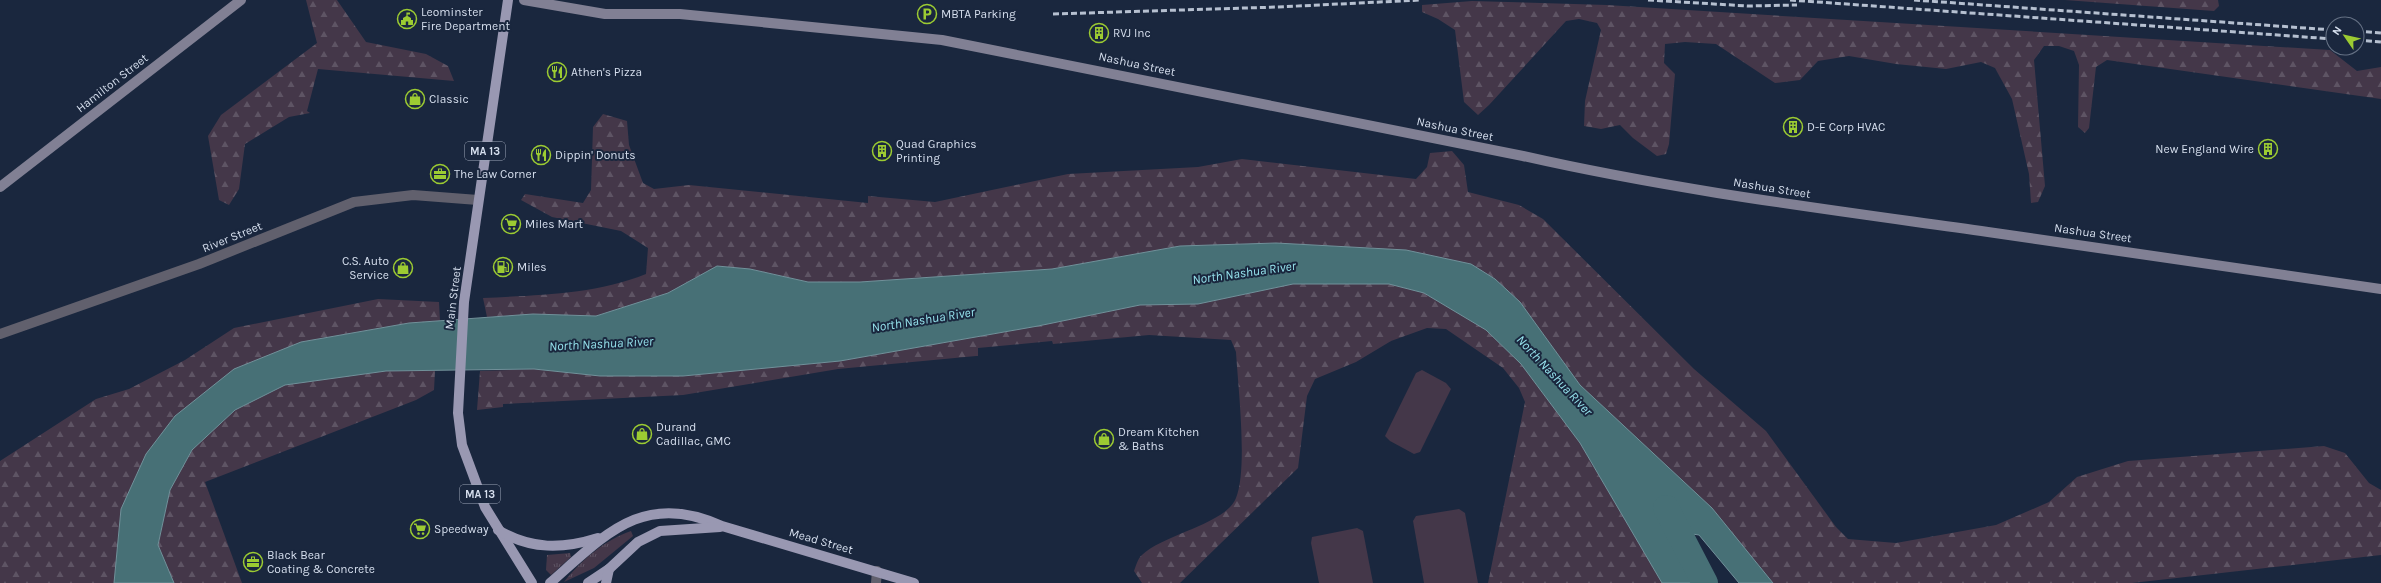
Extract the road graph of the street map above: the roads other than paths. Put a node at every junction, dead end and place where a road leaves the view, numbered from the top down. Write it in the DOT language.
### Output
graph roads {
  1 [pos="241,0"];
  2 [pos="508,0"];
  3 [pos="524,0"];
  4 [pos="0,187"];
  5 [pos="478,200"];
  6 [pos="2381,289"];
  7 [pos="0,334"];
  8 [pos="722,526"];
  9 [pos="497,529"];
  10 [pos="602,537"];
  11 [pos="609,569"];
  12 [pos="877,571"];
  13 [pos="532,583"];
  14 [pos="550,583"];
  15 [pos="588,583"];
  16 [pos="606,583"];
  17 [pos="876,583"];
  18 [pos="914,583"];
  1 -- 4 [label="main road, Hamilton Street"];
  2 -- 5 [label="main road, Main Street / MA 13"];
  3 -- 6 [label="main road, Nashua Street"];
  5 -- 7 [label="street, River Street"];
  5 -- 9 [label="main road, Main Street / MA 13"];
  8 -- 10 [label="main road, Mead Street"];
  8 -- 11 [label="main road, Mead Street"];
  8 -- 12 [label="main road, Mead Street"];
  9 -- 10 [label="main road"];
  9 -- 13 [label="main road, Main Street / MA 13"];
  10 -- 14 [label="main road, Mead Street"];
  11 -- 15 [label="main road, Mead Street"];
  11 -- 16 [label="main road"];
  12 -- 17 [label="street"];
  12 -- 18 [label="main road, Mead Street"];
}
